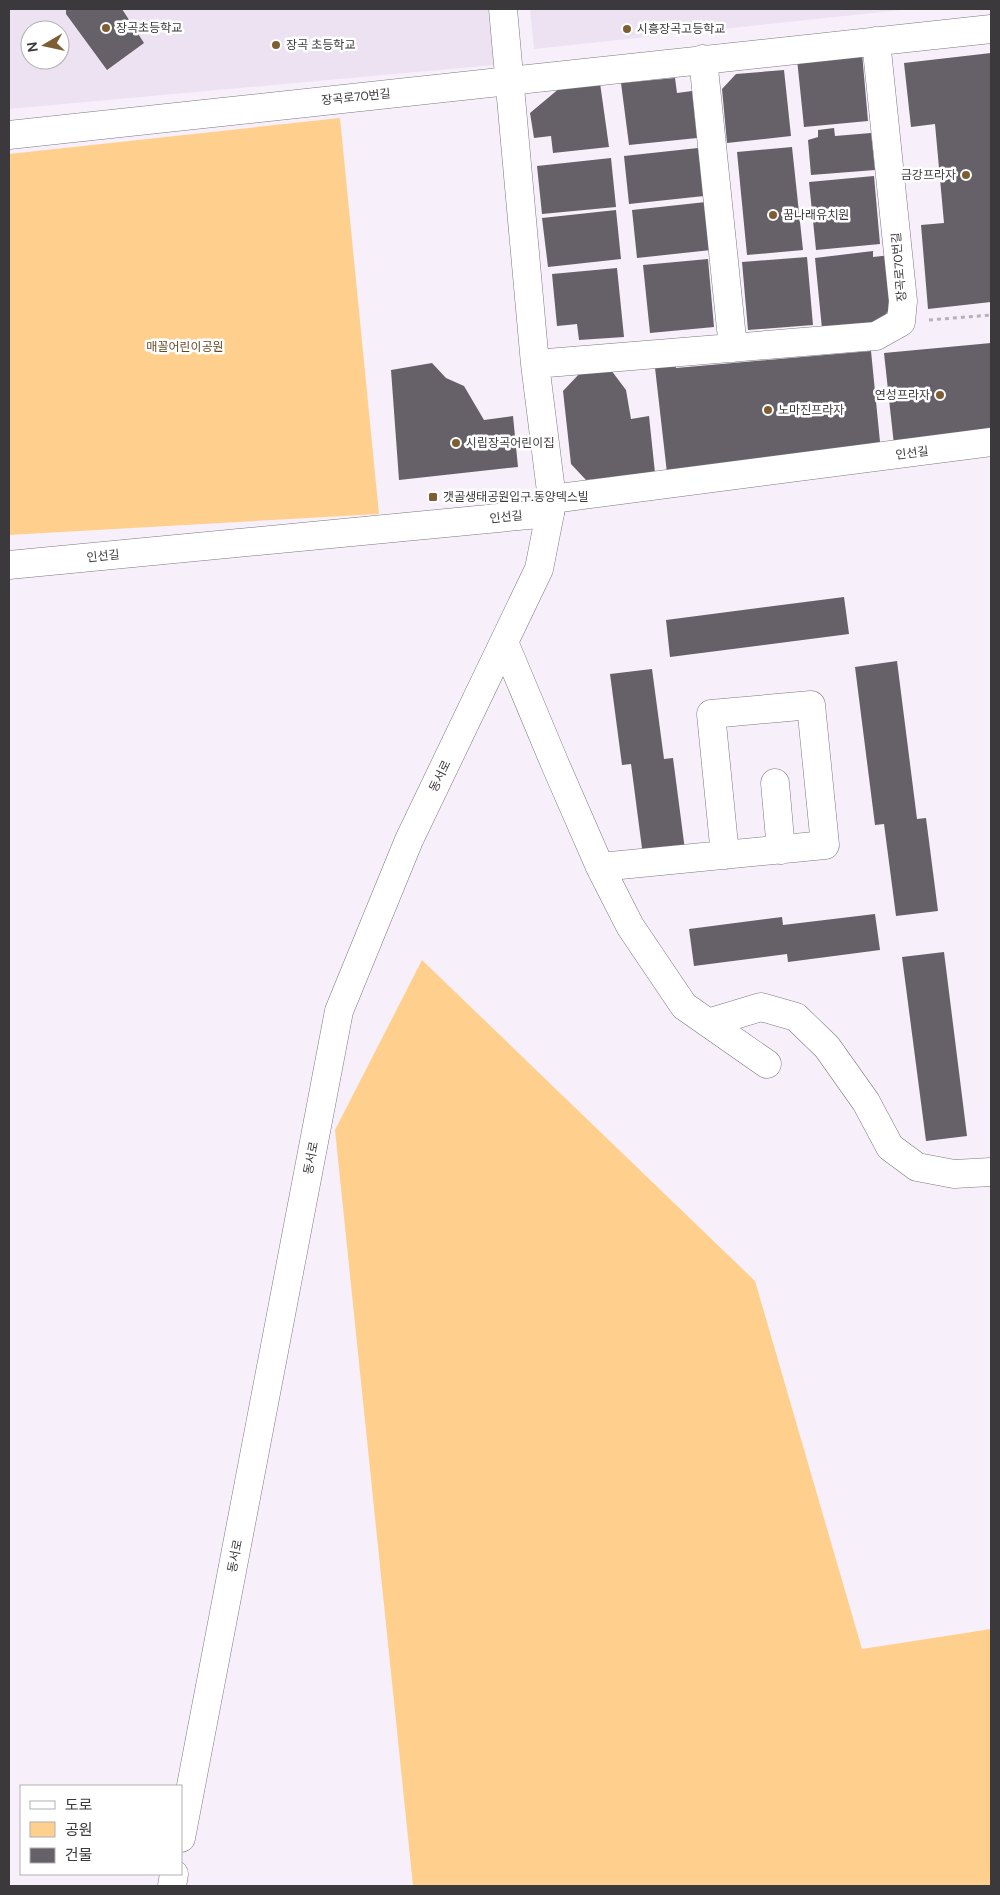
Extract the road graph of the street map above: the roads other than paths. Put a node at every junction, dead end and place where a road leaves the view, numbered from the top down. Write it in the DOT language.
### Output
graph roads {
  1 [pos="503,9"];
  2 [pos="991,28"];
  3 [pos="876,41"];
  4 [pos="703,59"];
  5 [pos="509,80"];
  6 [pos="9,135"];
  7 [pos="733,348"];
  8 [pos="535,364"];
  9 [pos="991,442"];
  10 [pos="551,506"];
  11 [pos="9,565"];
  12 [pos="504,642"];
  13 [pos="775,783"];
  14 [pos="781,850"];
  15 [pos="725,855"];
  16 [pos="600,867"];
  17 [pos="708,1023"];
  18 [pos="767,1064"];
  19 [pos="991,1172"];
  20 [pos="182,1833"];
  1 -- 5 [label="street, 동서로"];
  2 -- 3 [label="street, 장곡로70번길"];
  3 -- 4 [label="street, 장곡로70번길"];
  3 -- 7 [label="street, 장곡로70번길"];
  4 -- 5 [label="street, 장곡로70번길"];
  4 -- 7 [label="street"];
  5 -- 6 [label="street, 장곡로70번길"];
  5 -- 8 [label="street, 동서로"];
  7 -- 8 [label="street"];
  8 -- 10 [label="street, 동서로"];
  9 -- 10 [label="street, 인선길"];
  10 -- 11 [label="street, 인선길"];
  10 -- 12 [label="street, 동서로"];
  12 -- 16 [label="street"];
  12 -- 20 [label="street, 동서로"];
  13 -- 14 [label="street"];
  14 -- 15 [label="street"];
  14 -- 15 [label="street"];
  15 -- 16 [label="street"];
  16 -- 17 [label="street"];
  17 -- 18 [label="street"];
  17 -- 19 [label="street"];
}
